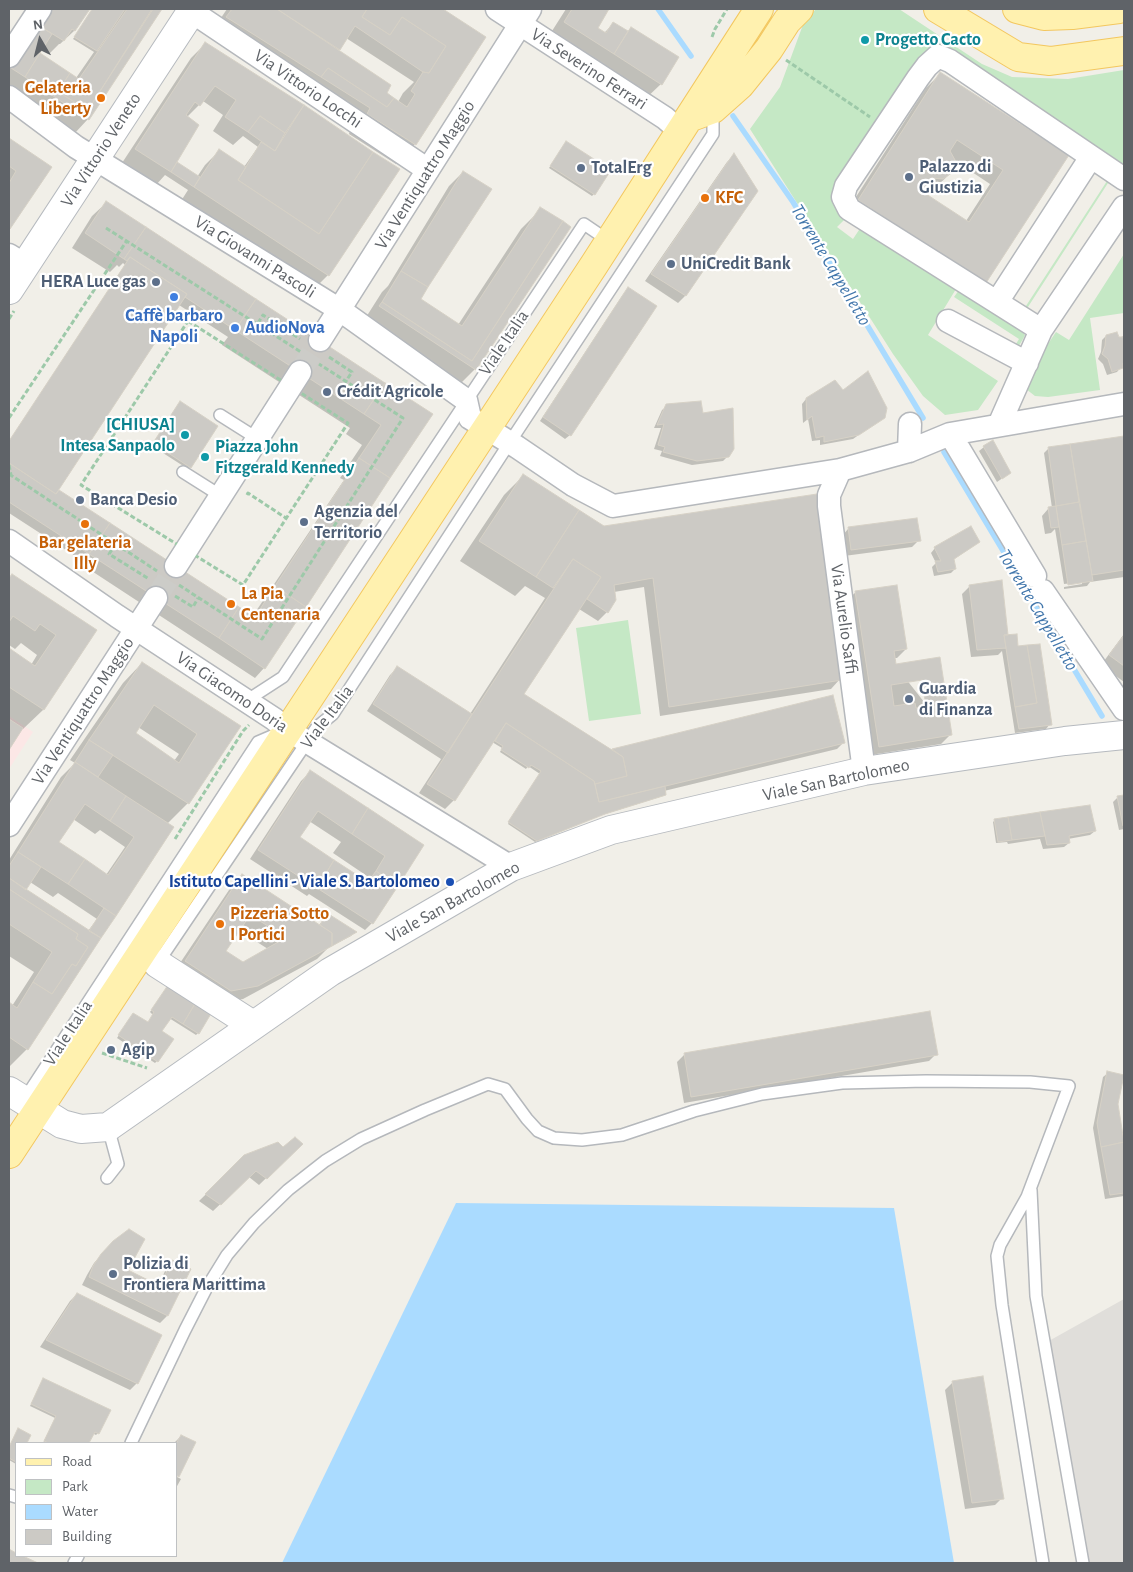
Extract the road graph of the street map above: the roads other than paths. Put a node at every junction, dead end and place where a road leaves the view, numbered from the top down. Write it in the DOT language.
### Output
graph roads {
  1 [pos="40,9"];
  2 [pos="497,9"];
  3 [pos="759,9"];
  4 [pos="799,9"];
  5 [pos="938,9"];
  6 [pos="1016,9"];
  7 [pos="1119,9"];
  8 [pos="191,10"];
  9 [pos="525,16"];
  10 [pos="1124,51"];
  11 [pos="9,56"];
  12 [pos="9,97"];
  13 [pos="694,119"];
  14 [pos="1091,157"];
  15 [pos="95,158"];
  16 [pos="428,170"];
  17 [pos="1124,179"];
  18 [pos="1124,207"];
  19 [pos="610,241"];
  20 [pos="17,260"];
  21 [pos="9,290"];
  22 [pos="997,302"];
  23 [pos="340,310"];
  24 [pos="948,321"];
  25 [pos="1041,330"];
  26 [pos="320,340"];
  27 [pos="1027,363"];
  28 [pos="295,379"];
  29 [pos="466,400"];
  30 [pos="1124,404"];
  31 [pos="220,415"];
  32 [pos="910,424"];
  33 [pos="999,425"];
  34 [pos="486,427"];
  35 [pos="950,434"];
  36 [pos="258,439"];
  37 [pos="510,442"];
  38 [pos="909,451"];
  39 [pos="840,470"];
  40 [pos="183,472"];
  41 [pos="221,496"];
  42 [pos="9,541"];
  43 [pos="173,567"];
  44 [pos="156,598"];
  45 [pos="136,629"];
  46 [pos="246,700"];
  47 [pos="1124,709"];
  48 [pos="1124,735"];
  49 [pos="297,736"];
  50 [pos="864,771"];
  51 [pos="9,825"];
  52 [pos="511,867"];
  53 [pos="158,964"];
  54 [pos="129,971"];
  55 [pos="253,1026"];
  56 [pos="24,1100"];
  57 [pos="108,1127"];
  58 [pos="9,1154"];
  59 [pos="107,1178"];
  60 [pos="1031,1186"];
  61 [pos="131,1442"];
  62 [pos="1043,1563"];
  63 [pos="1083,1563"];
  1 -- 11 [label="street"];
  2 -- 9 [label="street, Via Severino Ferrari"];
  3 -- 13 [label="main road, Viale Italia"];
  4 -- 13 [label="main road"];
  5 -- 10 [label="main road"];
  6 -- 7 [label="main road"];
  8 -- 15 [label="main road, Via Vittorio Veneto"];
  8 -- 16 [label="street, Via Vittorio Locchi"];
  9 -- 13 [label="street, Via Severino Ferrari"];
  9 -- 16 [label="street, Via Ventiquattro Maggio"];
  12 -- 15 [label="street, Via Giovanni Pascoli"];
  13 -- 19 [label="main road, Viale Italia"];
  13 -- 37 [label="lane, Viale Italia"];
  14 -- 17 [label="street"];
  14 -- 22 [label="street"];
  14 -- 22 [label="street"];
  15 -- 20 [label="main road, Via Vittorio Veneto"];
  15 -- 23 [label="street, Via Giovanni Pascoli"];
  16 -- 23 [label="street, Via Ventiquattro Maggio"];
  18 -- 25 [label="street"];
  19 -- 29 [label="lane, Viale Italia"];
  19 -- 34 [label="main road, Viale Italia"];
  20 -- 21 [label="main road, Via Vittorio Veneto"];
  22 -- 25 [label="street"];
  23 -- 26 [label="street, Via Ventiquattro Maggio"];
  23 -- 29 [label="street, Via Giovanni Pascoli"];
  24 -- 27 [label="street"];
  25 -- 27 [label="street"];
  27 -- 33 [label="street"];
  28 -- 36 [label="street"];
  29 -- 34 [label="street, Via Giovanni Pascoli"];
  29 -- 46 [label="lane, Viale Italia"];
  30 -- 33 [label="street"];
  31 -- 36 [label="lane"];
  32 -- 38 [label="street"];
  33 -- 35 [label="street"];
  34 -- 37 [label="street"];
  34 -- 49 [label="main road, Viale Italia"];
  35 -- 38 [label="street"];
  35 -- 47 [label="street"];
  36 -- 41 [label="street"];
  37 -- 39 [label="street"];
  37 -- 49 [label="lane, Viale Italia"];
  38 -- 39 [label="street"];
  39 -- 50 [label="street, Via Aurelio Saffi"];
  40 -- 41 [label="lane"];
  41 -- 43 [label="street"];
  42 -- 45 [label="street, Via Giacomo Doria"];
  44 -- 45 [label="street, Via Ventiquattro Maggio"];
  45 -- 46 [label="street, Via Giacomo Doria"];
  45 -- 51 [label="street, Via Ventiquattro Maggio"];
  46 -- 49 [label="street, Via Giacomo Doria"];
  48 -- 50 [label="main road, Viale San Bartolomeo"];
  49 -- 52 [label="street, Via Giacomo Doria"];
  49 -- 53 [label="lane, Viale Italia"];
  49 -- 54 [label="main road, Viale Italia"];
  49 -- 56 [label="lane, Viale Italia"];
  50 -- 52 [label="main road, Viale San Bartolomeo"];
  52 -- 55 [label="main road, Viale San Bartolomeo"];
  53 -- 54 [label="lane"];
  53 -- 55 [label="main road"];
  54 -- 56 [label="main road, Viale Italia"];
  55 -- 57 [label="main road, Viale San Bartolomeo"];
  56 -- 57 [label="main road"];
  56 -- 58 [label="main road, Viale Italia"];
  57 -- 59 [label="lane"];
  60 -- 61 [label="lane"];
  60 -- 62 [label="lane"];
  60 -- 63 [label="lane"];
}
